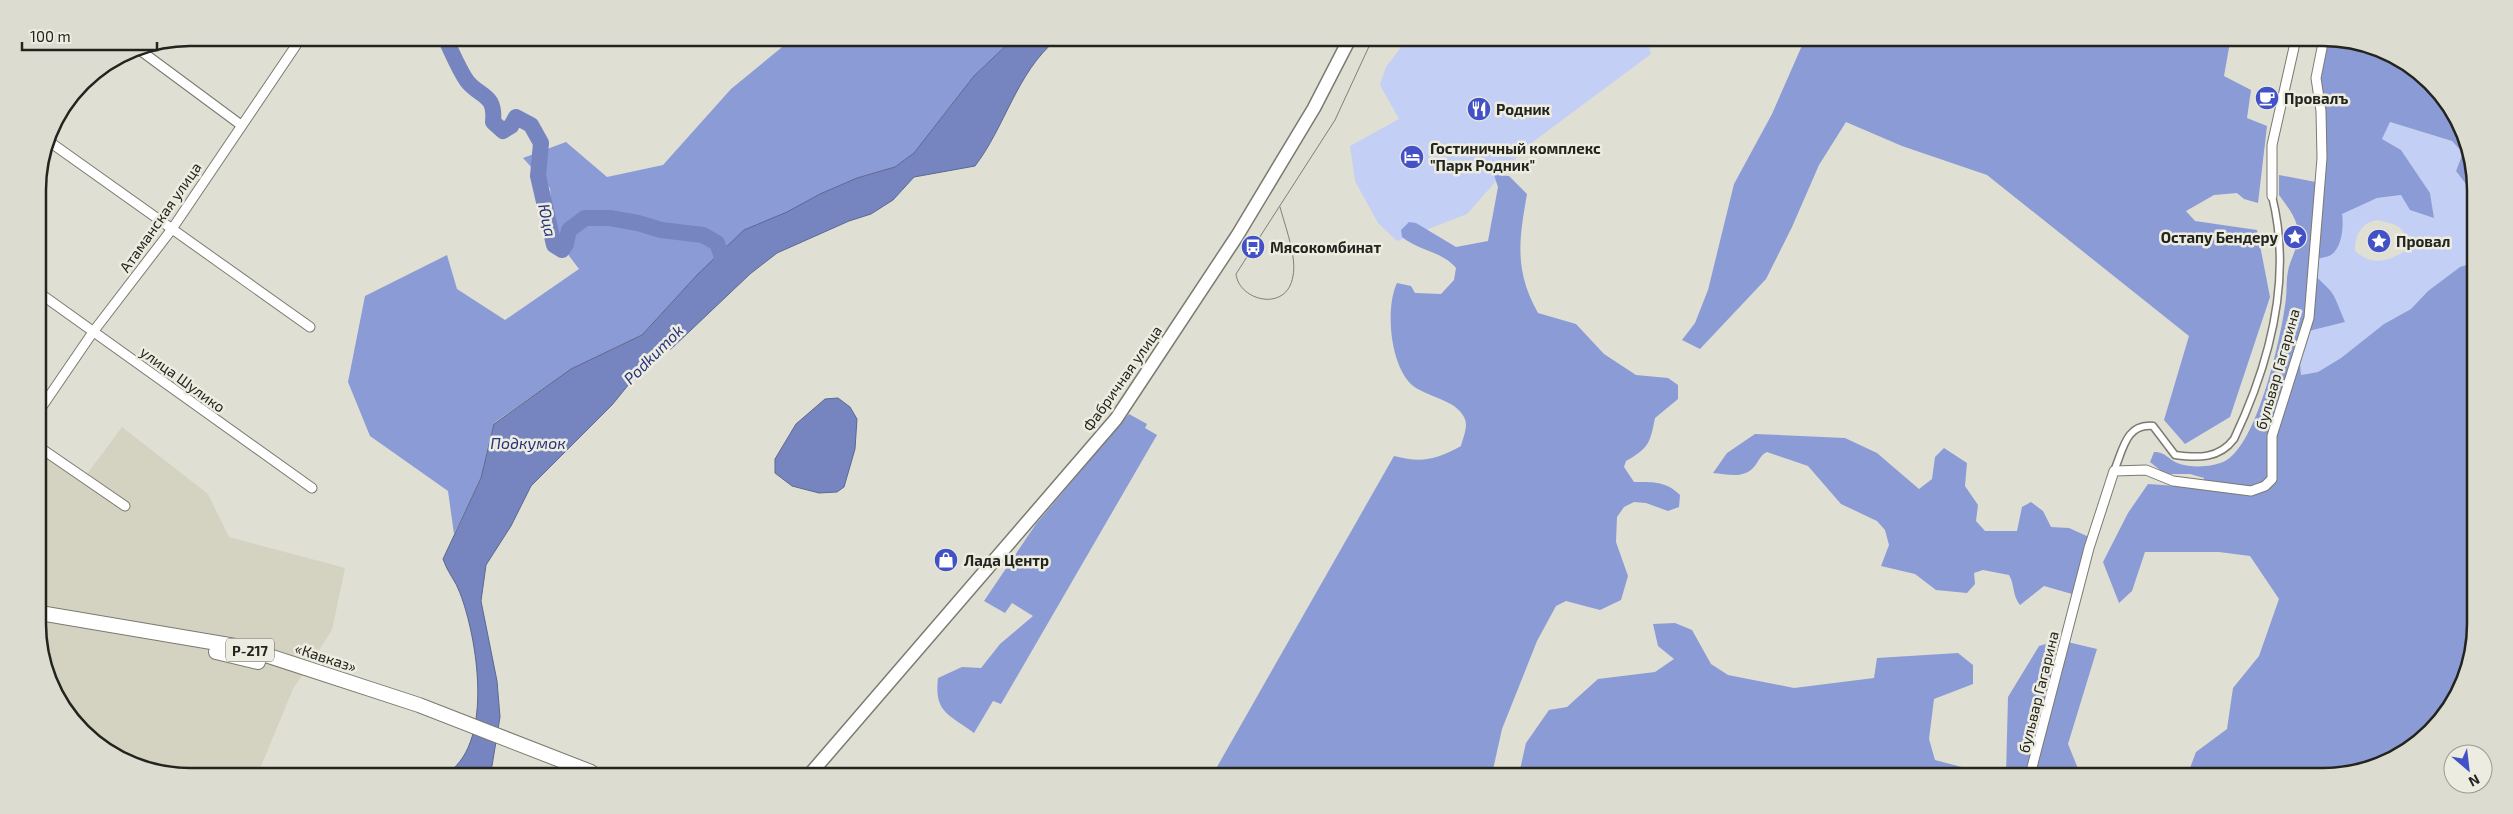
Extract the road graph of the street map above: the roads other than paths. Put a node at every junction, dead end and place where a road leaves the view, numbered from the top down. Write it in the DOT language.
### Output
graph roads {
  1 [pos="1346,46"];
  2 [pos="2294,46"];
  3 [pos="2322,46"];
  4 [pos="295,47"];
  5 [pos="145,54"];
  6 [pos="241,124"];
  7 [pos="54,145"];
  8 [pos="2272,196"];
  9 [pos="172,229"];
  10 [pos="47,298"];
  11 [pos="310,327"];
  12 [pos="93,332"];
  13 [pos="47,400"];
  14 [pos="46,452"];
  15 [pos="2114,470"];
  16 [pos="312,488"];
  17 [pos="125,506"];
  18 [pos="46,614"];
  19 [pos="46,623"];
  20 [pos="450,722"];
  21 [pos="519,748"];
  22 [pos="2032,767"];
  23 [pos="557,768"];
  24 [pos="578,768"];
  25 [pos="816,768"];
  1 -- 25 [label="main road, Фабричная улица"];
  2 -- 8 [label="street"];
  3 -- 15 [label="street, бульвар Гагарина"];
  4 -- 6 [label="street, Атаманская улица"];
  5 -- 6 [label="street"];
  6 -- 9 [label="street, Атаманская улица"];
  7 -- 9 [label="street"];
  8 -- 15 [label="street, бульвар Гагарина"];
  9 -- 11 [label="street"];
  9 -- 12 [label="street, Атаманская улица"];
  10 -- 12 [label="street, улица Шулико"];
  12 -- 13 [label="street, Атаманская улица"];
  12 -- 16 [label="street, улица Шулико"];
  14 -- 17 [label="street"];
  15 -- 22 [label="street, бульвар Гагарина"];
  18 -- 20 [label="main road, «Кавказ» / Р-217"];
  19 -- 20 [label="main road, «Кавказ» / Р-217"];
  20 -- 21 [label="main road, «Кавказ» / Р-217"];
  21 -- 23 [label="main road, «Кавказ» / Р-217"];
  21 -- 24 [label="main road, «Кавказ» / Р-217"];
}
